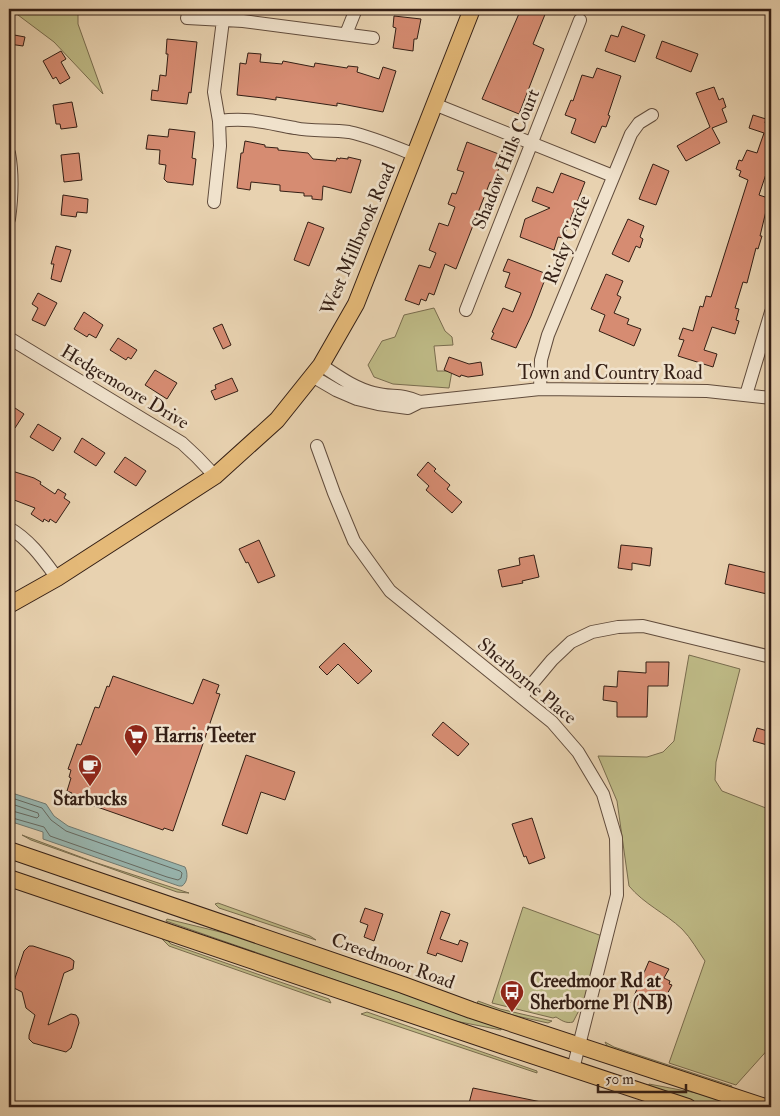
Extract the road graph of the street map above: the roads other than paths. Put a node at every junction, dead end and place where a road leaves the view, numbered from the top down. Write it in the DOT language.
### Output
graph roads {
  1 [pos="356,9"];
  2 [pos="472,9"];
  3 [pos="187,18"];
  4 [pos="223,20"];
  5 [pos="580,20"];
  6 [pos="346,34"];
  7 [pos="373,38"];
  8 [pos="434,104"];
  9 [pos="652,115"];
  10 [pos="219,121"];
  11 [pos="533,144"];
  12 [pos="9,153"];
  13 [pos="415,155"];
  14 [pos="613,176"];
  15 [pos="214,202"];
  16 [pos="9,219"];
  17 [pos="466,310"];
  18 [pos="771,312"];
  19 [pos="9,338"];
  20 [pos="317,371"];
  21 [pos="540,389"];
  22 [pos="746,395"];
  23 [pos="771,398"];
  24 [pos="317,446"];
  25 [pos="215,476"];
  26 [pos="9,528"];
  27 [pos="57,578"];
  28 [pos="9,605"];
  29 [pos="771,657"];
  30 [pos="521,696"];
  31 [pos="9,850"];
  32 [pos="9,878"];
  33 [pos="579,1046"];
  34 [pos="573,1069"];
  35 [pos="688,1107"];
  36 [pos="765,1107"];
  1 -- 6 [label="street"];
  2 -- 8 [label="main road, West Millbrook Road"];
  3 -- 4 [label="street"];
  4 -- 6 [label="street"];
  4 -- 10 [label="street"];
  5 -- 11 [label="street, Shadow Hills Court"];
  6 -- 7 [label="street"];
  8 -- 11 [label="street"];
  8 -- 13 [label="main road, West Millbrook Road"];
  9 -- 14 [label="street, Ricky Circle"];
  10 -- 13 [label="street"];
  10 -- 15 [label="street"];
  11 -- 14 [label="street"];
  11 -- 17 [label="street, Shadow Hills Court"];
  12 -- 16 [label="street"];
  13 -- 20 [label="main road, West Millbrook Road"];
  14 -- 21 [label="street, Ricky Circle"];
  18 -- 22 [label="street"];
  19 -- 25 [label="street, Hedgemoore Drive"];
  20 -- 21 [label="street, Town and Country Road"];
  20 -- 25 [label="main road, West Millbrook Road"];
  21 -- 22 [label="street, Town and Country Road"];
  22 -- 23 [label="street, Town and Country Road"];
  24 -- 30 [label="street, Sherborne Place"];
  25 -- 27 [label="main road, West Millbrook Road"];
  26 -- 27 [label="street"];
  27 -- 28 [label="main road, West Millbrook Road"];
  29 -- 30 [label="street"];
  30 -- 33 [label="street, Sherborne Place"];
  31 -- 33 [label="main road, Creedmoor Road"];
  32 -- 34 [label="main road"];
  33 -- 34 [label="street, Sherborne Place"];
  33 -- 36 [label="main road, Creedmoor Road"];
  34 -- 35 [label="main road"];
}
